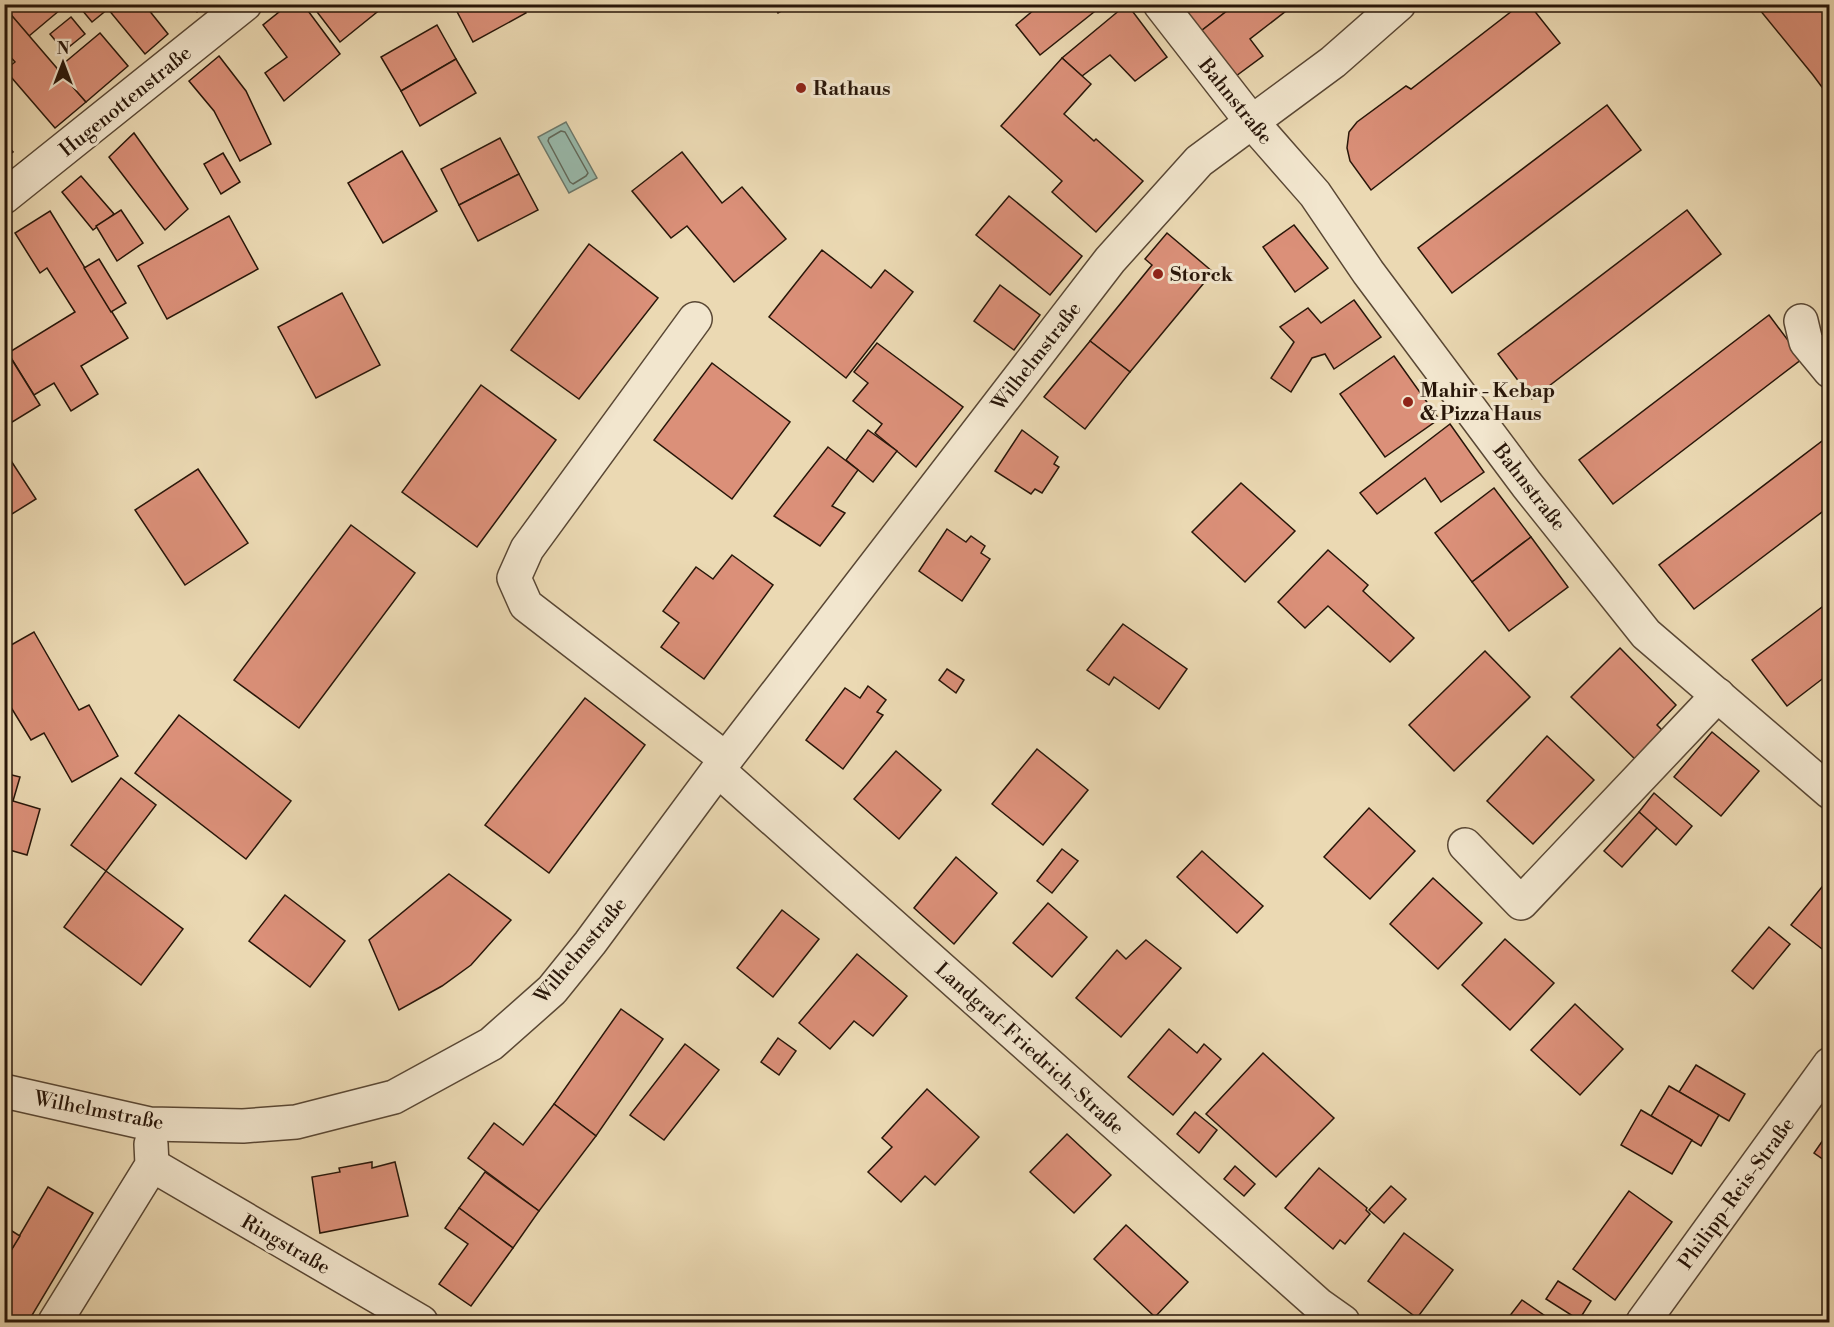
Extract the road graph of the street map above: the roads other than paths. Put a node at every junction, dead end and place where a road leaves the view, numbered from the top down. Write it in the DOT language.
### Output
graph roads {
  1 [pos="245,4"];
  2 [pos="1160,4"];
  3 [pos="1399,4"];
  4 [pos="1251,121"];
  5 [pos="4,197"];
  6 [pos="695,320"];
  7 [pos="1800,321"];
  8 [pos="1830,371"];
  9 [pos="1718,695"];
  10 [pos="722,765"];
  11 [pos="1830,792"];
  12 [pos="1465,845"];
  13 [pos="1830,1064"];
  14 [pos="4,1091"];
  15 [pos="150,1124"];
  16 [pos="152,1165"];
  17 [pos="55,1323"];
  18 [pos="421,1323"];
  19 [pos="1343,1323"];
  20 [pos="1643,1323"];
  1 -- 5 [label="street, Hugenottenstraße"];
  2 -- 4 [label="street, Bahnstraße"];
  3 -- 4 [label="street, Wilhelmstraße"];
  4 -- 9 [label="street, Bahnstraße"];
  4 -- 10 [label="street, Wilhelmstraße"];
  6 -- 10 [label="street"];
  7 -- 8 [label="street"];
  9 -- 11 [label="street, Bahnstraße"];
  9 -- 12 [label="street"];
  10 -- 15 [label="street, Wilhelmstraße"];
  10 -- 19 [label="street, Landgraf-Friedrich-Straße"];
  13 -- 20 [label="street, Philipp-Reis-Straße"];
  14 -- 15 [label="street, Wilhelmstraße"];
  15 -- 16 [label="street"];
  16 -- 17 [label="street"];
  16 -- 18 [label="street, Ringstraße"];
}
